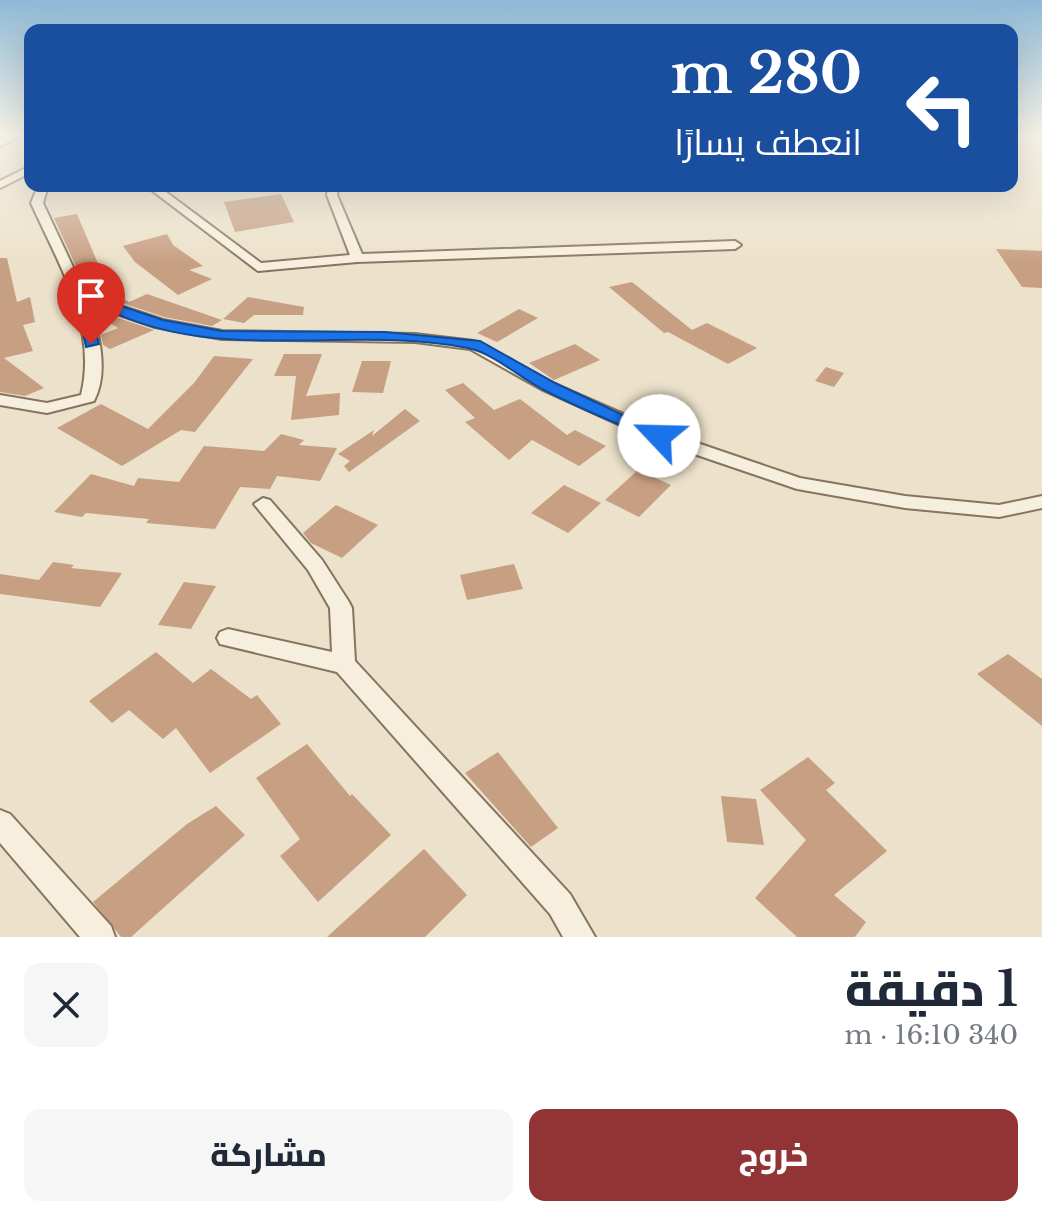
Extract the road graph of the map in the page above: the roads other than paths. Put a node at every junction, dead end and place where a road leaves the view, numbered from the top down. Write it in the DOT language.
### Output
graph roads {
  1 [pos="41,192"];
  2 [pos="159,192"];
  3 [pos="332,192"];
  4 [pos="735,245"];
  5 [pos="357,258"];
  6 [pos="74,284"];
  7 [pos="0,400"];
  8 [pos="1042,502"];
  9 [pos="263,504"];
  10 [pos="228,638"];
  11 [pos="344,664"];
  12 [pos="0,823"];
  13 [pos="100,937"];
  14 [pos="580,937"];
  1 -- 6 [label="street"];
  2 -- 5 [label="street"];
  3 -- 5 [label="street"];
  4 -- 5 [label="street"];
  6 -- 7 [label="street"];
  6 -- 8 [label="street"];
  9 -- 11 [label="street"];
  10 -- 11 [label="street"];
  11 -- 14 [label="street"];
  12 -- 13 [label="street"];
}
